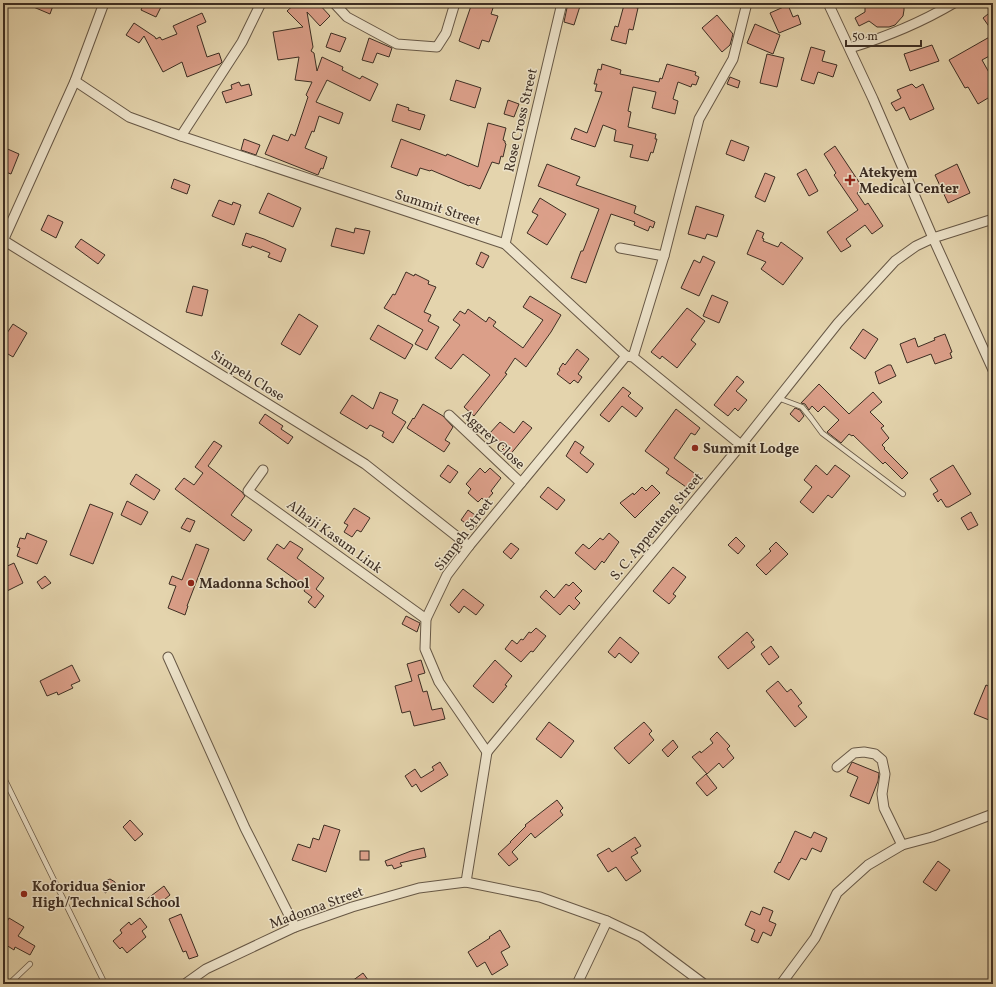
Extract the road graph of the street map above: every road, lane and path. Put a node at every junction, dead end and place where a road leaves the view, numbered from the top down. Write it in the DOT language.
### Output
graph roads {
  1 [pos="104,3"];
  2 [pos="261,3"];
  3 [pos="334,3"];
  4 [pos="455,3"];
  5 [pos="562,3"];
  6 [pos="747,3"];
  7 [pos="954,3"];
  8 [pos="832,4"];
  9 [pos="850,48"];
  10 [pos="75,81"];
  11 [pos="181,136"];
  12 [pos="993,219"];
  13 [pos="933,238"];
  14 [pos="3,240"];
  15 [pos="505,244"];
  16 [pos="620,248"];
  17 [pos="664,256"];
  18 [pos="629,356"];
  19 [pos="993,370"];
  20 [pos="778,398"];
  21 [pos="449,415"];
  22 [pos="741,445"];
  23 [pos="263,470"];
  24 [pos="521,483"];
  25 [pos="903,494"];
  26 [pos="469,546"];
  27 [pos="426,619"];
  28 [pos="168,658"];
  29 [pos="487,752"];
  30 [pos="837,767"];
  31 [pos="3,776"];
  32 [pos="993,814"];
  33 [pos="902,845"];
  34 [pos="466,882"];
  35 [pos="607,920"];
  36 [pos="295,927"];
  37 [pos="30,964"];
  38 [pos="9,984"];
  39 [pos="105,984"];
  40 [pos="185,984"];
  41 [pos="577,984"];
  42 [pos="704,984"];
  43 [pos="781,984"];
  1 -- 10 [label="street"];
  2 -- 11 [label="street"];
  3 -- 4 [label="street"];
  5 -- 15 [label="street, Rose Cross Street"];
  6 -- 17 [label="street"];
  7 -- 9 [label="street"];
  8 -- 9 [label="street"];
  9 -- 13 [label="street"];
  10 -- 11 [label="street, Summit Street"];
  10 -- 14 [label="street"];
  11 -- 15 [label="street, Summit Street"];
  12 -- 13 [label="street, S. C. Appenteng Street"];
  13 -- 19 [label="street"];
  13 -- 20 [label="street, S. C. Appenteng Street"];
  14 -- 26 [label="street, Simpeh Close"];
  15 -- 18 [label="street, Summit Street"];
  16 -- 17 [label="street"];
  17 -- 18 [label="street"];
  18 -- 22 [label="street, Summit Street"];
  18 -- 24 [label="street, Simpeh Street"];
  20 -- 22 [label="street, S. C. Appenteng Street"];
  20 -- 25 [label="lane"];
  21 -- 24 [label="street, Aggrey Close"];
  22 -- 29 [label="street, S. C. Appenteng Street"];
  23 -- 27 [label="street, Alhaji Kasum Link"];
  24 -- 26 [label="street, Simpeh Street"];
  26 -- 27 [label="street, Simpeh Street"];
  27 -- 29 [label="street, Simpeh Street"];
  28 -- 36 [label="street"];
  29 -- 34 [label="street"];
  30 -- 33 [label="street"];
  31 -- 39 [label="lane"];
  32 -- 33 [label="street"];
  33 -- 43 [label="street"];
  34 -- 35 [label="street, Madonna Street"];
  34 -- 36 [label="street, Madonna Street"];
  35 -- 41 [label="street"];
  35 -- 42 [label="street, Madonna Street"];
  36 -- 40 [label="street, Madonna Street"];
  37 -- 38 [label="lane"];
}
